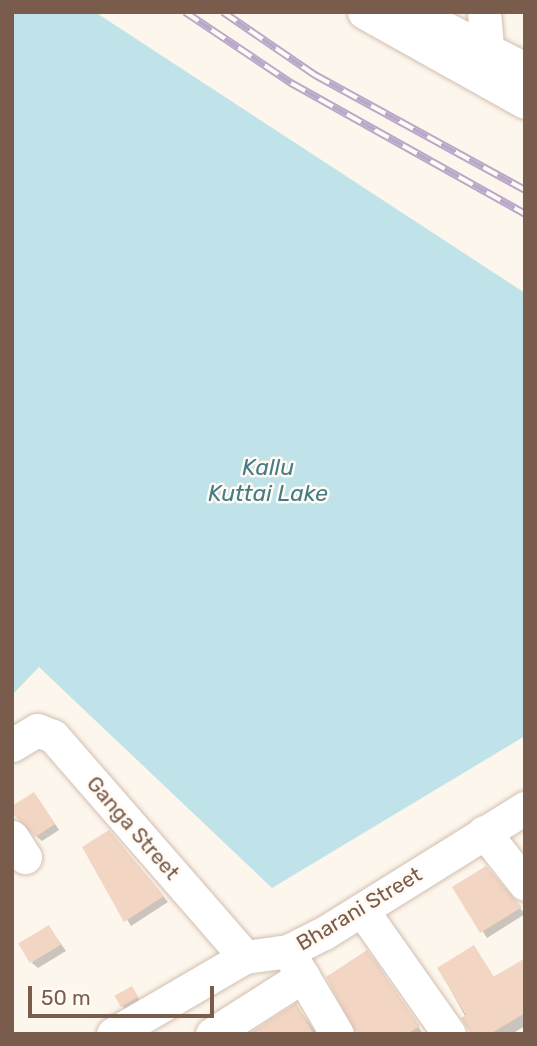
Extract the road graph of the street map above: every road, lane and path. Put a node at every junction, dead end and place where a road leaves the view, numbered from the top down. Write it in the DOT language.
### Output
graph roads {
  1 [pos="363,12"];
  2 [pos="413,12"];
  3 [pos="484,12"];
  4 [pos="487,49"];
  5 [pos="525,69"];
  6 [pos="525,102"];
  7 [pos="12,745"];
  8 [pos="525,808"];
  9 [pos="484,832"];
  10 [pos="525,884"];
  11 [pos="362,910"];
  12 [pos="245,957"];
  13 [pos="295,963"];
  14 [pos="113,1034"];
  15 [pos="212,1034"];
  16 [pos="337,1034"];
  17 [pos="449,1034"];
  1 -- 6 [label="street"];
  2 -- 4 [label="street"];
  3 -- 4 [label="street"];
  4 -- 5 [label="street"];
  7 -- 12 [label="street, Ganga Street"];
  8 -- 9 [label="street, Bharani Street"];
  9 -- 10 [label="street"];
  9 -- 11 [label="street, Bharani Street"];
  11 -- 13 [label="street, Bharani Street"];
  11 -- 17 [label="street"];
  12 -- 13 [label="street, Bharani Street"];
  12 -- 14 [label="street, Bharani Street"];
  13 -- 15 [label="street"];
  13 -- 16 [label="street"];
}
